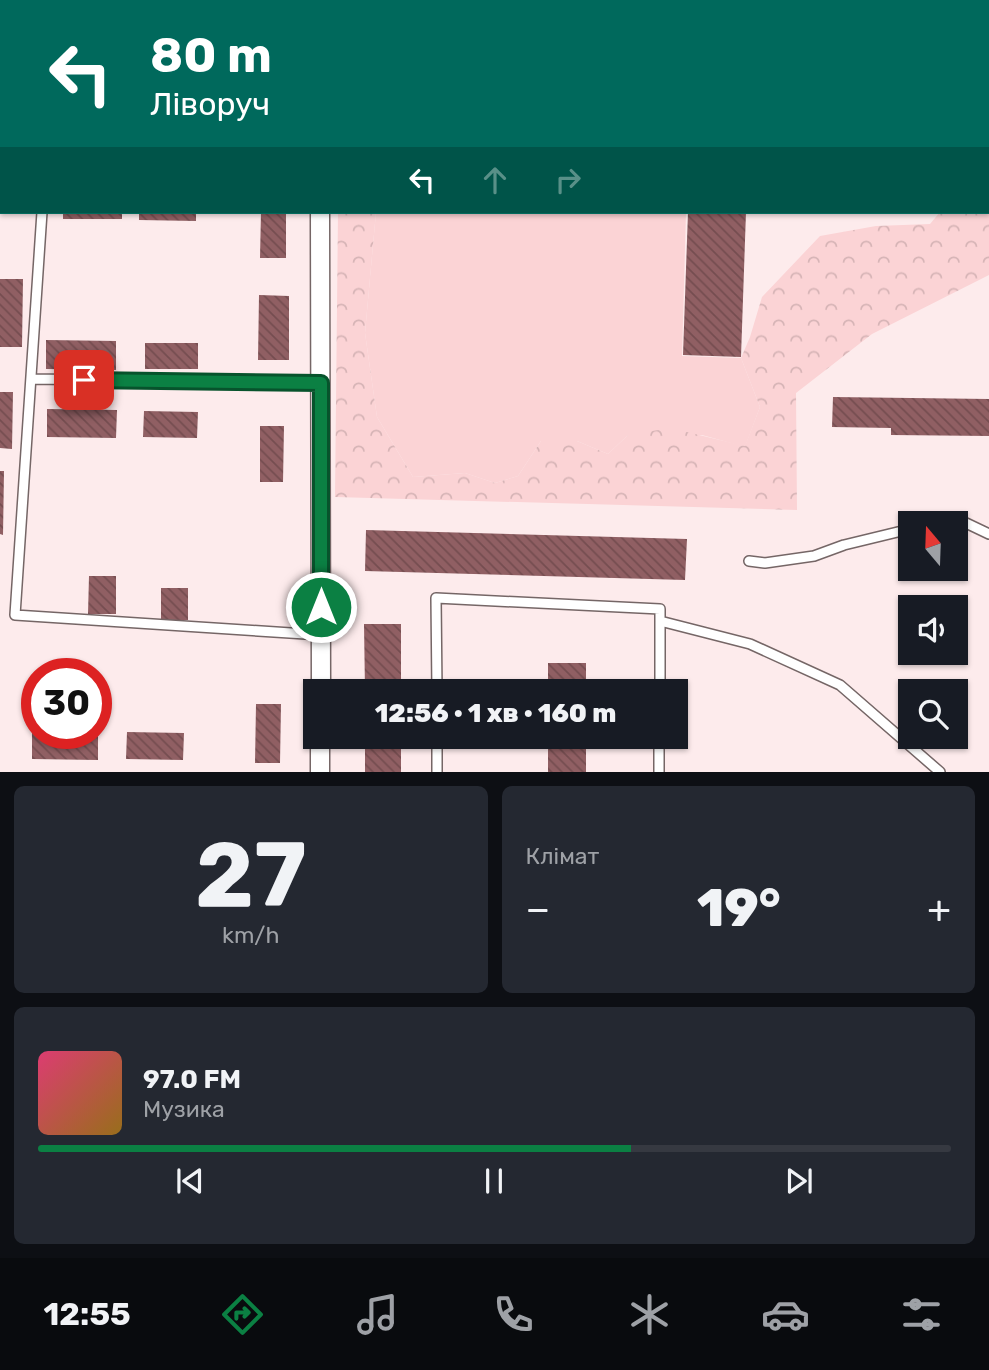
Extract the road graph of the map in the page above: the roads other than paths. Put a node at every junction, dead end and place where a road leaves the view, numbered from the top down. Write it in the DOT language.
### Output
graph roads {
  1 [pos="42,214"];
  2 [pos="320,214"];
  3 [pos="32,379"];
  4 [pos="321,383"];
  5 [pos="968,524"];
  6 [pos="898,532"];
  7 [pos="989,534"];
  8 [pos="749,561"];
  9 [pos="660,621"];
  10 [pos="321,635"];
  11 [pos="321,679"];
  12 [pos="437,679"];
  13 [pos="660,679"];
  14 [pos="320,749"];
  15 [pos="437,749"];
  16 [pos="659,749"];
  17 [pos="320,772"];
  18 [pos="437,772"];
  19 [pos="659,772"];
  20 [pos="940,772"];
  1 -- 3 [label="lane"];
  2 -- 4 [label="street"];
  3 -- 4 [label="lane"];
  3 -- 10 [label="lane"];
  4 -- 10 [label="street"];
  5 -- 7 [label="lane"];
  6 -- 8 [label="lane"];
  9 -- 12 [label="lane"];
  9 -- 13 [label="lane"];
  9 -- 20 [label="lane"];
  10 -- 11 [label="street"];
  14 -- 17 [label="street"];
  15 -- 18 [label="lane"];
  16 -- 19 [label="lane"];
}
